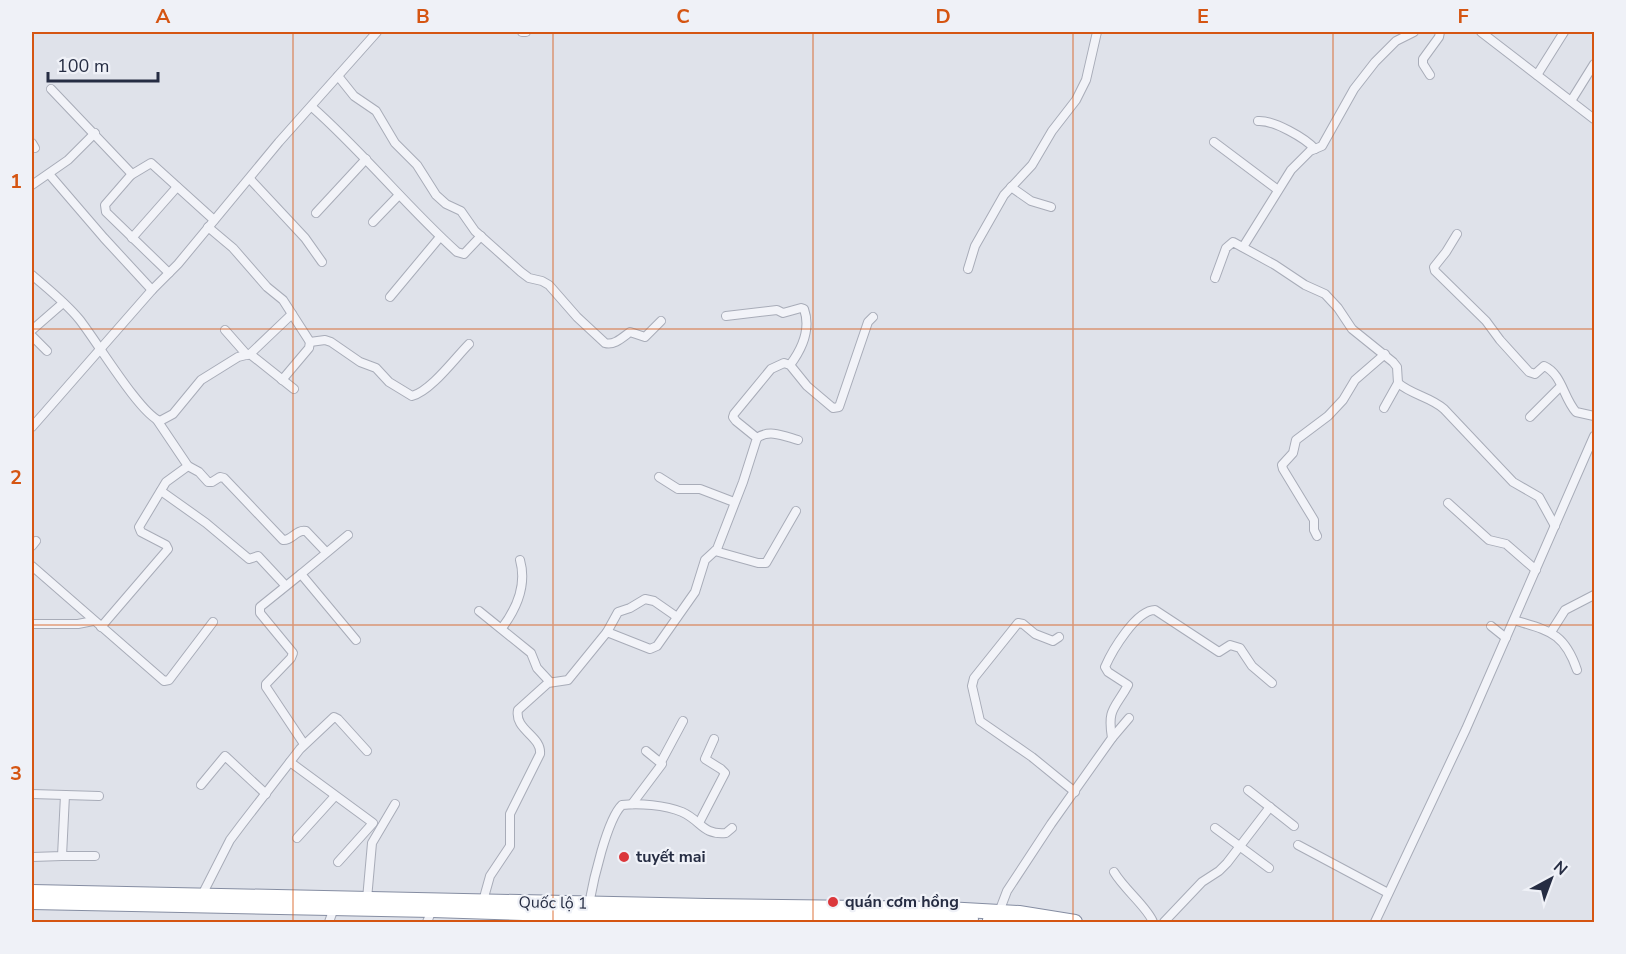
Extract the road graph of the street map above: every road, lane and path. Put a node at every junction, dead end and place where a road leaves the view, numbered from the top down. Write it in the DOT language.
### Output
graph roads {
  1 [pos="377,32"];
  2 [pos="1097,32"];
  3 [pos="1414,32"];
  4 [pos="1440,32"];
  5 [pos="1480,32"];
  6 [pos="1564,32"];
  7 [pos="1594,64"];
  8 [pos="1430,75"];
  9 [pos="1537,75"];
  10 [pos="339,76"];
  11 [pos="51,89"];
  12 [pos="1571,101"];
  13 [pos="312,107"];
  14 [pos="1594,119"];
  15 [pos="1258,121"];
  16 [pos="95,133"];
  17 [pos="1214,142"];
  18 [pos="1315,149"];
  19 [pos="366,159"];
  20 [pos="49,174"];
  21 [pos="131,174"];
  22 [pos="250,179"];
  23 [pos="32,185"];
  24 [pos="177,186"];
  25 [pos="1015,190"];
  26 [pos="1278,190"];
  27 [pos="399,195"];
  28 [pos="1051,207"];
  29 [pos="316,213"];
  30 [pos="373,222"];
  31 [pos="211,223"];
  32 [pos="1457,234"];
  33 [pos="481,236"];
  34 [pos="440,237"];
  35 [pos="132,238"];
  36 [pos="1243,247"];
  37 [pos="322,262"];
  38 [pos="968,269"];
  39 [pos="169,273"];
  40 [pos="32,275"];
  41 [pos="1215,278"];
  42 [pos="152,290"];
  43 [pos="390,297"];
  44 [pos="63,303"];
  45 [pos="292,314"];
  46 [pos="726,316"];
  47 [pos="873,317"];
  48 [pos="661,321"];
  49 [pos="32,330"];
  50 [pos="225,330"];
  51 [pos="32,336"];
  52 [pos="310,342"];
  53 [pos="469,344"];
  54 [pos="100,348"];
  55 [pos="47,351"];
  56 [pos="248,354"];
  57 [pos="1385,354"];
  58 [pos="790,365"];
  59 [pos="282,380"];
  60 [pos="1398,383"];
  61 [pos="1561,386"];
  62 [pos="294,389"];
  63 [pos="1384,408"];
  64 [pos="1594,416"];
  65 [pos="1530,417"];
  66 [pos="157,420"];
  67 [pos="32,427"];
  68 [pos="1594,436"];
  69 [pos="756,438"];
  70 [pos="798,440"];
  71 [pos="188,466"];
  72 [pos="659,477"];
  73 [pos="161,490"];
  74 [pos="734,502"];
  75 [pos="1448,503"];
  76 [pos="796,511"];
  77 [pos="1555,525"];
  78 [pos="348,535"];
  79 [pos="1317,536"];
  80 [pos="715,551"];
  81 [pos="326,552"];
  82 [pos="520,560"];
  83 [pos="32,566"];
  84 [pos="1536,570"];
  85 [pos="301,574"];
  86 [pos="285,585"];
  87 [pos="1594,595"];
  88 [pos="479,611"];
  89 [pos="677,617"];
  90 [pos="1514,620"];
  91 [pos="93,621"];
  92 [pos="213,622"];
  93 [pos="32,624"];
  94 [pos="1491,626"];
  95 [pos="101,627"];
  96 [pos="502,628"];
  97 [pos="607,632"];
  98 [pos="1551,632"];
  99 [pos="1059,637"];
  100 [pos="1506,638"];
  101 [pos="356,640"];
  102 [pos="1577,670"];
  103 [pos="550,682"];
  104 [pos="1272,683"];
  105 [pos="1128,718"];
  106 [pos="683,721"];
  107 [pos="1112,738"];
  108 [pos="714,739"];
  109 [pos="304,744"];
  110 [pos="367,751"];
  111 [pos="646,751"];
  112 [pos="290,762"];
  113 [pos="661,762"];
  114 [pos="201,785"];
  115 [pos="1248,790"];
  116 [pos="1075,792"];
  117 [pos="32,794"];
  118 [pos="266,794"];
  119 [pos="65,795"];
  120 [pos="99,796"];
  121 [pos="335,796"];
  122 [pos="395,804"];
  123 [pos="632,804"];
  124 [pos="1270,807"];
  125 [pos="699,824"];
  126 [pos="1294,826"];
  127 [pos="732,828"];
  128 [pos="1215,828"];
  129 [pos="297,838"];
  130 [pos="1299,845"];
  131 [pos="1240,847"];
  132 [pos="62,856"];
  133 [pos="94,856"];
  134 [pos="32,857"];
  135 [pos="338,862"];
  136 [pos="1269,868"];
  137 [pos="1114,872"];
  138 [pos="32,892"];
  139 [pos="1388,893"];
  140 [pos="202,895"];
  141 [pos="367,899"];
  142 [pos="32,902"];
  143 [pos="589,904"];
  144 [pos="334,908"];
  145 [pos="475,912"];
  146 [pos="999,912"];
  147 [pos="707,915"];
  148 [pos="430,916"];
  149 [pos="329,922"];
  150 [pos="1014,922"];
  151 [pos="1075,922"];
  152 [pos="1153,922"];
  153 [pos="1164,922"];
  154 [pos="1375,922"];
  1 -- 10 [label="street"];
  2 -- 25 [label="street"];
  3 -- 18 [label="street"];
  4 -- 8 [label="street"];
  5 -- 9 [label="street"];
  6 -- 9 [label="street"];
  7 -- 12 [label="street"];
  9 -- 12 [label="street"];
  10 -- 13 [label="street"];
  10 -- 33 [label="street"];
  11 -- 16 [label="street"];
  12 -- 14 [label="street"];
  13 -- 19 [label="street"];
  13 -- 22 [label="street"];
  15 -- 18 [label="street"];
  16 -- 20 [label="street"];
  16 -- 21 [label="street"];
  17 -- 26 [label="street"];
  18 -- 26 [label="street"];
  19 -- 27 [label="street"];
  19 -- 29 [label="street"];
  20 -- 23 [label="street"];
  20 -- 42 [label="street"];
  21 -- 24 [label="street"];
  21 -- 35 [label="street"];
  22 -- 31 [label="street"];
  22 -- 37 [label="street"];
  24 -- 31 [label="street"];
  24 -- 35 [label="street"];
  25 -- 28 [label="street"];
  25 -- 38 [label="street"];
  26 -- 36 [label="street"];
  27 -- 30 [label="street"];
  27 -- 34 [label="street"];
  31 -- 39 [label="street"];
  31 -- 45 [label="street"];
  32 -- 61 [label="street"];
  33 -- 34 [label="street"];
  33 -- 48 [label="street"];
  34 -- 43 [label="street"];
  35 -- 39 [label="street"];
  36 -- 41 [label="street"];
  36 -- 57 [label="street"];
  39 -- 42 [label="street"];
  40 -- 44 [label="street"];
  42 -- 54 [label="street"];
  44 -- 49 [label="street"];
  44 -- 54 [label="street"];
  45 -- 52 [label="street"];
  45 -- 56 [label="street"];
  46 -- 58 [label="street"];
  47 -- 58 [label="street"];
  50 -- 56 [label="street"];
  51 -- 55 [label="street"];
  52 -- 53 [label="street"];
  52 -- 59 [label="street"];
  54 -- 66 [label="street"];
  54 -- 67 [label="street"];
  56 -- 59 [label="street"];
  56 -- 66 [label="street"];
  57 -- 60 [label="street"];
  57 -- 79 [label="street"];
  58 -- 69 [label="street"];
  59 -- 62 [label="street"];
  60 -- 63 [label="street"];
  60 -- 77 [label="street"];
  61 -- 64 [label="street"];
  61 -- 65 [label="street"];
  66 -- 71 [label="street"];
  68 -- 77 [label="street"];
  69 -- 70 [label="street"];
  69 -- 74 [label="street"];
  71 -- 73 [label="street"];
  71 -- 81 [label="street"];
  72 -- 74 [label="street"];
  73 -- 86 [label="street"];
  73 -- 95 [label="street"];
  74 -- 80 [label="street"];
  75 -- 84 [label="street"];
  76 -- 80 [label="street"];
  77 -- 84 [label="street"];
  78 -- 81 [label="street"];
  80 -- 89 [label="street"];
  81 -- 85 [label="street"];
  82 -- 96 [label="street"];
  83 -- 91 [label="street"];
  84 -- 90 [label="street"];
  85 -- 86 [label="street"];
  85 -- 101 [label="street"];
  86 -- 109 [label="street"];
  87 -- 98 [label="street"];
  88 -- 96 [label="street"];
  89 -- 97 [label="street"];
  89 -- 97 [label="street"];
  90 -- 98 [label="street"];
  90 -- 100 [label="street"];
  91 -- 93 [label="street"];
  91 -- 95 [label="street"];
  92 -- 95 [label="street"];
  94 -- 100 [label="street"];
  96 -- 103 [label="street"];
  97 -- 103 [label="street"];
  98 -- 102 [label="street"];
  99 -- 116 [label="street"];
  100 -- 139 [label="street"];
  103 -- 145 [label="street"];
  104 -- 107 [label="street"];
  105 -- 107 [label="street"];
  106 -- 113 [label="street"];
  107 -- 116 [label="street"];
  108 -- 125 [label="street"];
  109 -- 110 [label="street"];
  109 -- 112 [label="street"];
  111 -- 113 [label="street"];
  112 -- 118 [label="street"];
  112 -- 121 [label="street"];
  113 -- 123 [label="street"];
  114 -- 118 [label="street"];
  115 -- 124 [label="street"];
  116 -- 146 [label="street"];
  117 -- 119 [label="street"];
  118 -- 140 [label="street"];
  119 -- 120 [label="street"];
  119 -- 132 [label="street"];
  121 -- 129 [label="street"];
  121 -- 135 [label="street"];
  122 -- 141 [label="street"];
  123 -- 125 [label="street"];
  123 -- 143 [label="street"];
  124 -- 126 [label="street"];
  124 -- 131 [label="street"];
  125 -- 127 [label="street"];
  128 -- 131 [label="street"];
  130 -- 139 [label="street"];
  131 -- 136 [label="street"];
  131 -- 153 [label="street"];
  132 -- 133 [label="street"];
  132 -- 134 [label="street"];
  137 -- 152 [label="street"];
  138 -- 140 [label="highway, Quốc lộ 1"];
  139 -- 154 [label="street"];
  140 -- 141 [label="highway, Quốc lộ 1"];
  141 -- 145 [label="highway, Quốc lộ 1"];
  142 -- 144 [label="highway, Quốc lộ 1"];
  143 -- 145 [label="highway, Quốc lộ 1"];
  143 -- 147 [label="highway, Quốc lộ 1"];
  144 -- 148 [label="highway, Quốc lộ 1"];
  144 -- 149 [label="street"];
  145 -- 147 [label="highway, Quốc lộ 1"];
  145 -- 148 [label="highway, Quốc lộ 1"];
  146 -- 147 [label="highway, Quốc lộ 1"];
  146 -- 151 [label="highway, Quốc lộ 1"];
  147 -- 150 [label="highway, Quốc lộ 1"];
}
